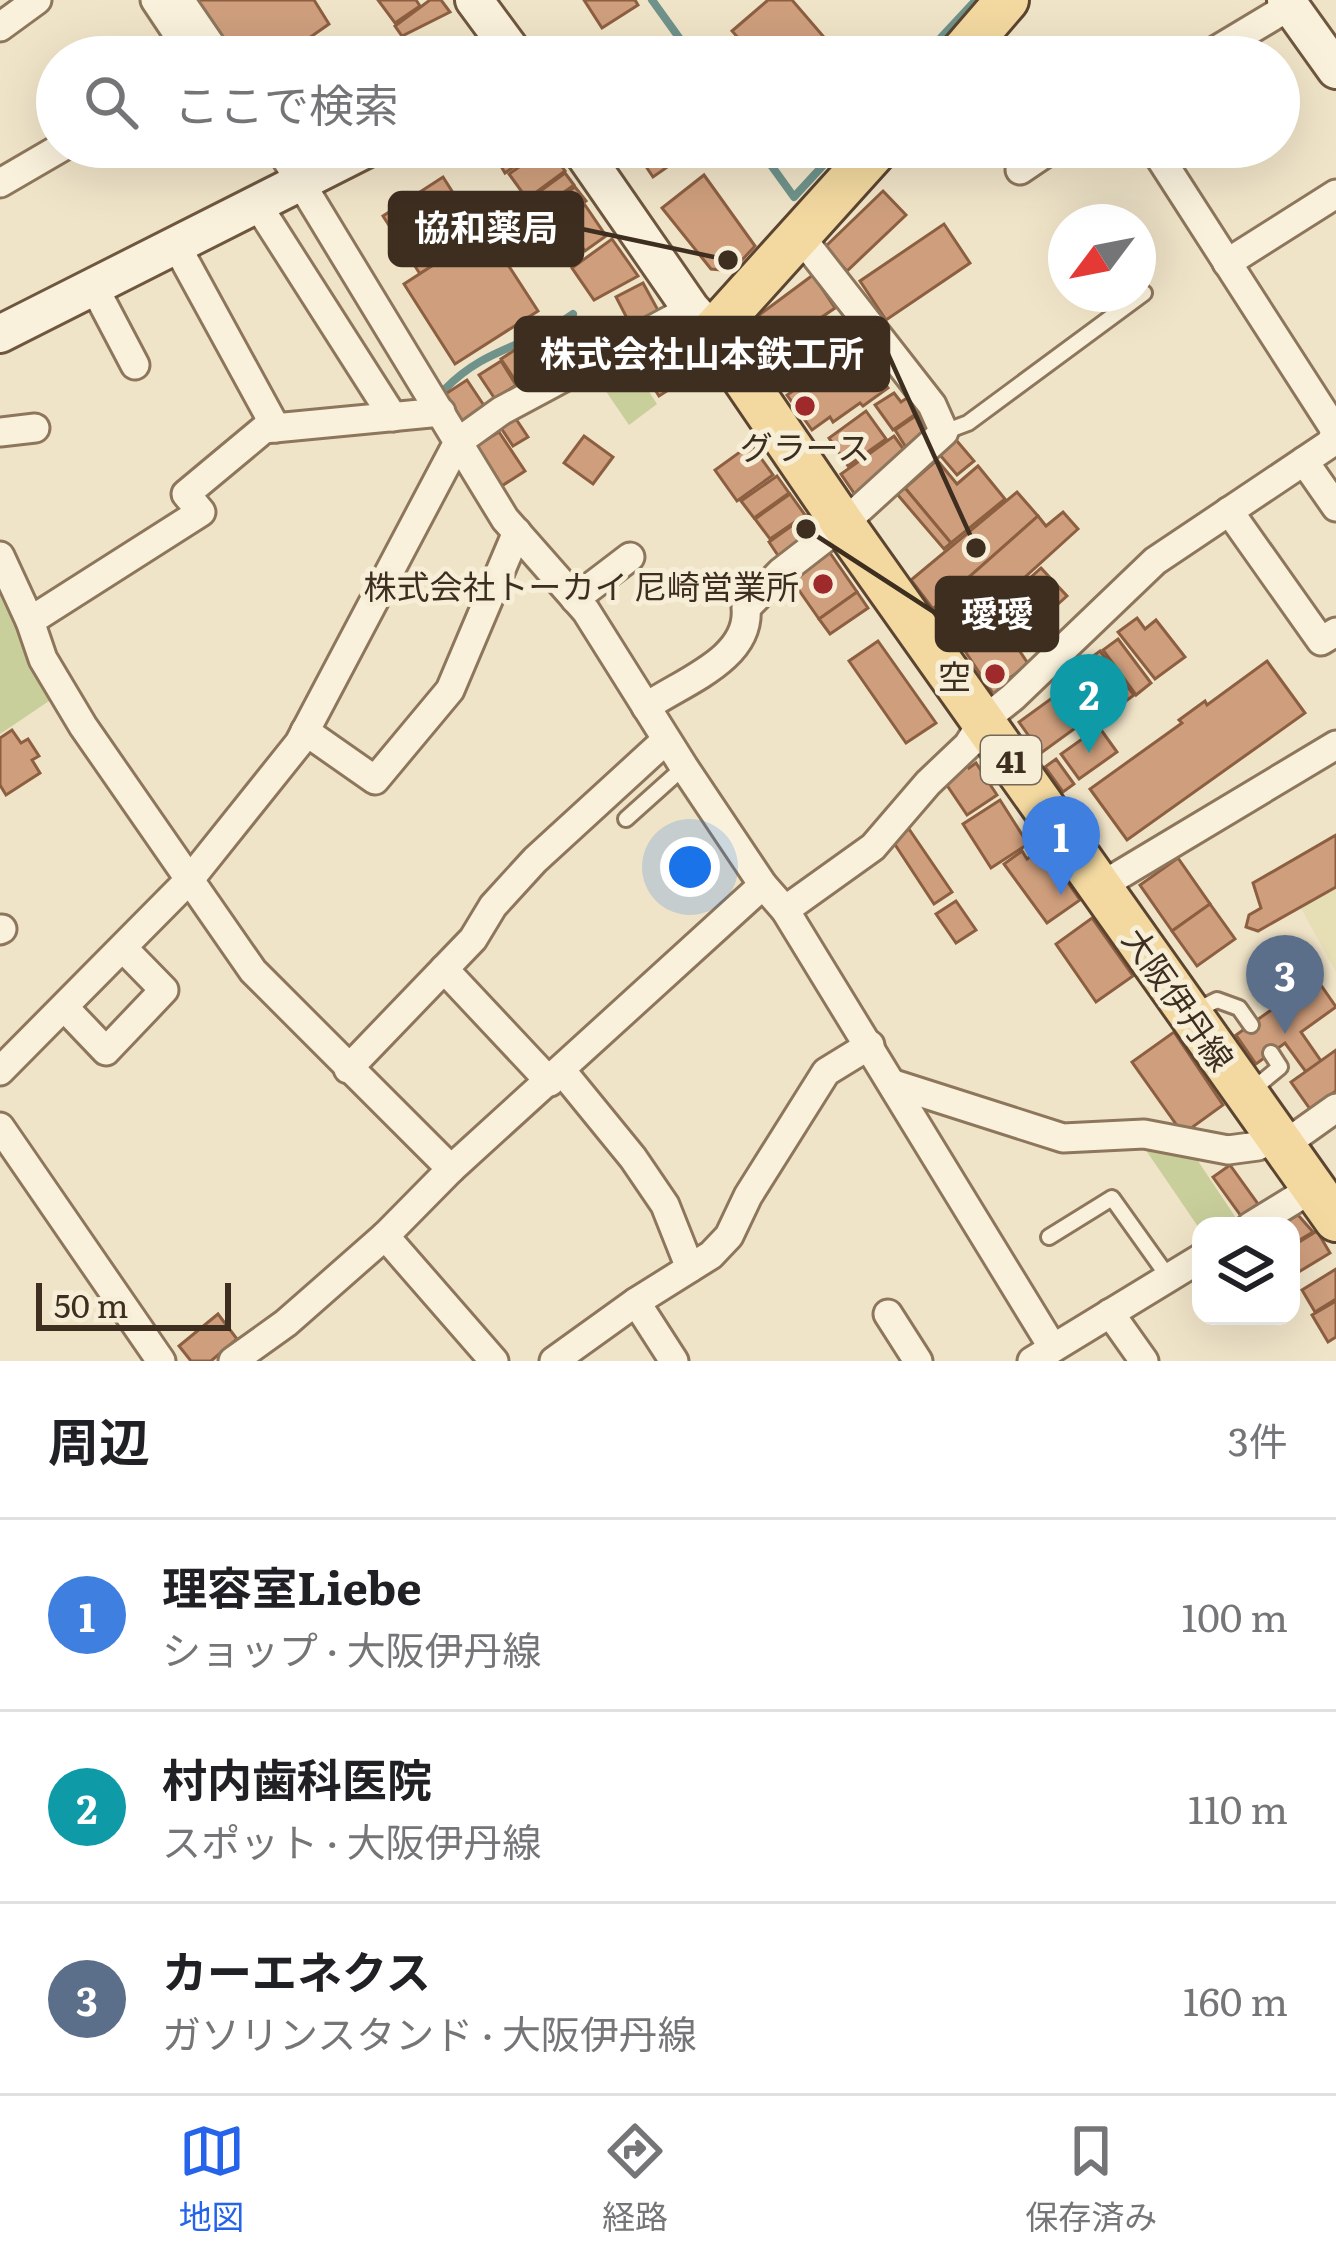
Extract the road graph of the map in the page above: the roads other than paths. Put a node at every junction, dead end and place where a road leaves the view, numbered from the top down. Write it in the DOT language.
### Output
graph roads {
  1 [pos="37,0"];
  2 [pos="155,0"];
  3 [pos="181,0"];
  4 [pos="474,0"];
  5 [pos="1007,0"];
  6 [pos="1288,3"];
  7 [pos="0,27"];
  8 [pos="179,36"];
  9 [pos="205,36"];
  10 [pos="501,36"];
  11 [pos="976,36"];
  12 [pos="1237,36"];
  13 [pos="1336,70"];
  14 [pos="36,162"];
  15 [pos="293,168"];
  16 [pos="329,168"];
  17 [pos="594,168"];
  18 [pos="860,168"];
  19 [pos="1023,168"];
  20 [pos="1167,168"];
  21 [pos="1020,170"];
  22 [pos="302,182"];
  23 [pos="0,183"];
  24 [pos="1336,194"];
  25 [pos="257,204"];
  26 [pos="800,236"];
  27 [pos="176,245"];
  28 [pos="1228,263"];
  29 [pos="94,286"];
  30 [pos="1118,312"];
  31 [pos="701,320"];
  32 [pos="0,334"];
  33 [pos="135,365"];
  34 [pos="441,412"];
  35 [pos="392,417"];
  36 [pos="35,428"];
  37 [pos="276,428"];
  38 [pos="1336,429"];
  39 [pos="0,431"];
  40 [pos="944,432"];
  41 [pos="458,442"];
  42 [pos="1304,461"];
  43 [pos="1336,506"];
  44 [pos="1229,511"];
  45 [pos="843,524"];
  46 [pos="517,532"];
  47 [pos="0,556"];
  48 [pos="631,557"];
  49 [pos="575,599"];
  50 [pos="30,620"];
  51 [pos="1336,632"];
  52 [pos="646,707"];
  53 [pos="983,721"];
  54 [pos="305,731"];
  55 [pos="667,740"];
  56 [pos="1336,745"];
  57 [pos="684,767"];
  58 [pos="626,819"];
  59 [pos="191,878"];
  60 [pos="763,885"];
  61 [pos="1101,886"];
  62 [pos="785,910"];
  63 [pos="123,948"];
  64 [pos="444,969"];
  65 [pos="64,1007"];
  66 [pos="1191,1013"];
  67 [pos="1250,1024"];
  68 [pos="870,1045"];
  69 [pos="1270,1053"];
  70 [pos="348,1069"];
  71 [pos="0,1071"];
  72 [pos="556,1076"];
  73 [pos="894,1084"];
  74 [pos="1248,1094"];
  75 [pos="1336,1108"];
  76 [pos="0,1127"];
  77 [pos="1280,1140"];
  78 [pos="451,1169"];
  79 [pos="1324,1204"];
  80 [pos="1281,1217"];
  81 [pos="385,1236"];
  82 [pos="1049,1237"];
  83 [pos="1192,1264"];
  84 [pos="690,1268"];
  85 [pos="1169,1278"];
  86 [pos="636,1302"];
  87 [pos="1110,1313"];
  88 [pos="888,1314"];
  89 [pos="1055,1353"];
  90 [pos="161,1361"];
  91 [pos="233,1361"];
  92 [pos="494,1361"];
  93 [pos="554,1361"];
  94 [pos="674,1361"];
  95 [pos="918,1361"];
  96 [pos="1144,1361"];
  1 -- 7 [label="street"];
  2 -- 8 [label="street"];
  3 -- 9 [label="street"];
  4 -- 10 [label="street"];
  5 -- 11 [label="main road"];
  6 -- 12 [label="street"];
  6 -- 13 [label="street"];
  14 -- 23 [label="street"];
  15 -- 22 [label="street"];
  16 -- 22 [label="street"];
  17 -- 31 [label="street"];
  18 -- 26 [label="main road"];
  19 -- 21 [label="street"];
  20 -- 28 [label="street"];
  22 -- 25 [label="street"];
  22 -- 34 [label="street"];
  24 -- 28 [label="street"];
  25 -- 27 [label="street"];
  25 -- 35 [label="street"];
  26 -- 31 [label="main road"];
  26 -- 40 [label="street"];
  27 -- 29 [label="street"];
  27 -- 37 [label="street"];
  28 -- 38 [label="street"];
  29 -- 32 [label="street"];
  29 -- 33 [label="street"];
  30 -- 40 [label="lane"];
  31 -- 41 [label="street"];
  31 -- 45 [label="main road, 大阪伊丹線 / 41"];
  34 -- 35 [label="street"];
  34 -- 41 [label="street"];
  35 -- 37 [label="street"];
  36 -- 39 [label="street"];
  37 -- 50 [label="street"];
  38 -- 42 [label="street"];
  40 -- 45 [label="street"];
  41 -- 46 [label="street"];
  41 -- 54 [label="street"];
  42 -- 43 [label="street"];
  42 -- 44 [label="street"];
  44 -- 51 [label="street"];
  44 -- 53 [label="street"];
  45 -- 52 [label="street"];
  45 -- 53 [label="main road, 大阪伊丹線 / 41"];
  46 -- 49 [label="street"];
  46 -- 54 [label="street"];
  47 -- 50 [label="street"];
  48 -- 49 [label="street"];
  49 -- 52 [label="street"];
  50 -- 59 [label="street"];
  52 -- 55 [label="street"];
  53 -- 61 [label="main road, 大阪伊丹線 / 41"];
  53 -- 62 [label="street"];
  54 -- 59 [label="street"];
  55 -- 57 [label="street"];
  55 -- 64 [label="street"];
  56 -- 61 [label="street"];
  57 -- 58 [label="lane"];
  57 -- 60 [label="street"];
  59 -- 63 [label="street"];
  59 -- 70 [label="street"];
  60 -- 62 [label="street"];
  60 -- 72 [label="street"];
  61 -- 66 [label="main road, 大阪伊丹線 / 41"];
  62 -- 68 [label="street"];
  63 -- 65 [label="street"];
  63 -- 65 [label="street"];
  64 -- 70 [label="street"];
  64 -- 72 [label="street"];
  65 -- 71 [label="street"];
  66 -- 67 [label="lane"];
  66 -- 74 [label="main road, 大阪伊丹線 / 41"];
  68 -- 73 [label="street"];
  68 -- 84 [label="street"];
  69 -- 74 [label="lane"];
  70 -- 78 [label="street"];
  72 -- 78 [label="street"];
  72 -- 84 [label="street"];
  73 -- 77 [label="street"];
  73 -- 89 [label="street"];
  74 -- 77 [label="main road, 大阪伊丹線 / 41"];
  75 -- 77 [label="street"];
  76 -- 90 [label="street"];
  77 -- 79 [label="main road, 大阪伊丹線 / 41"];
  78 -- 81 [label="street"];
  79 -- 80 [label="street"];
  81 -- 91 [label="street"];
  81 -- 92 [label="street"];
  82 -- 85 [label="lane"];
  83 -- 85 [label="street"];
  84 -- 86 [label="street"];
  85 -- 87 [label="street"];
  86 -- 93 [label="street"];
  86 -- 94 [label="street"];
  87 -- 89 [label="street"];
  87 -- 96 [label="street"];
  88 -- 95 [label="street"];
}
